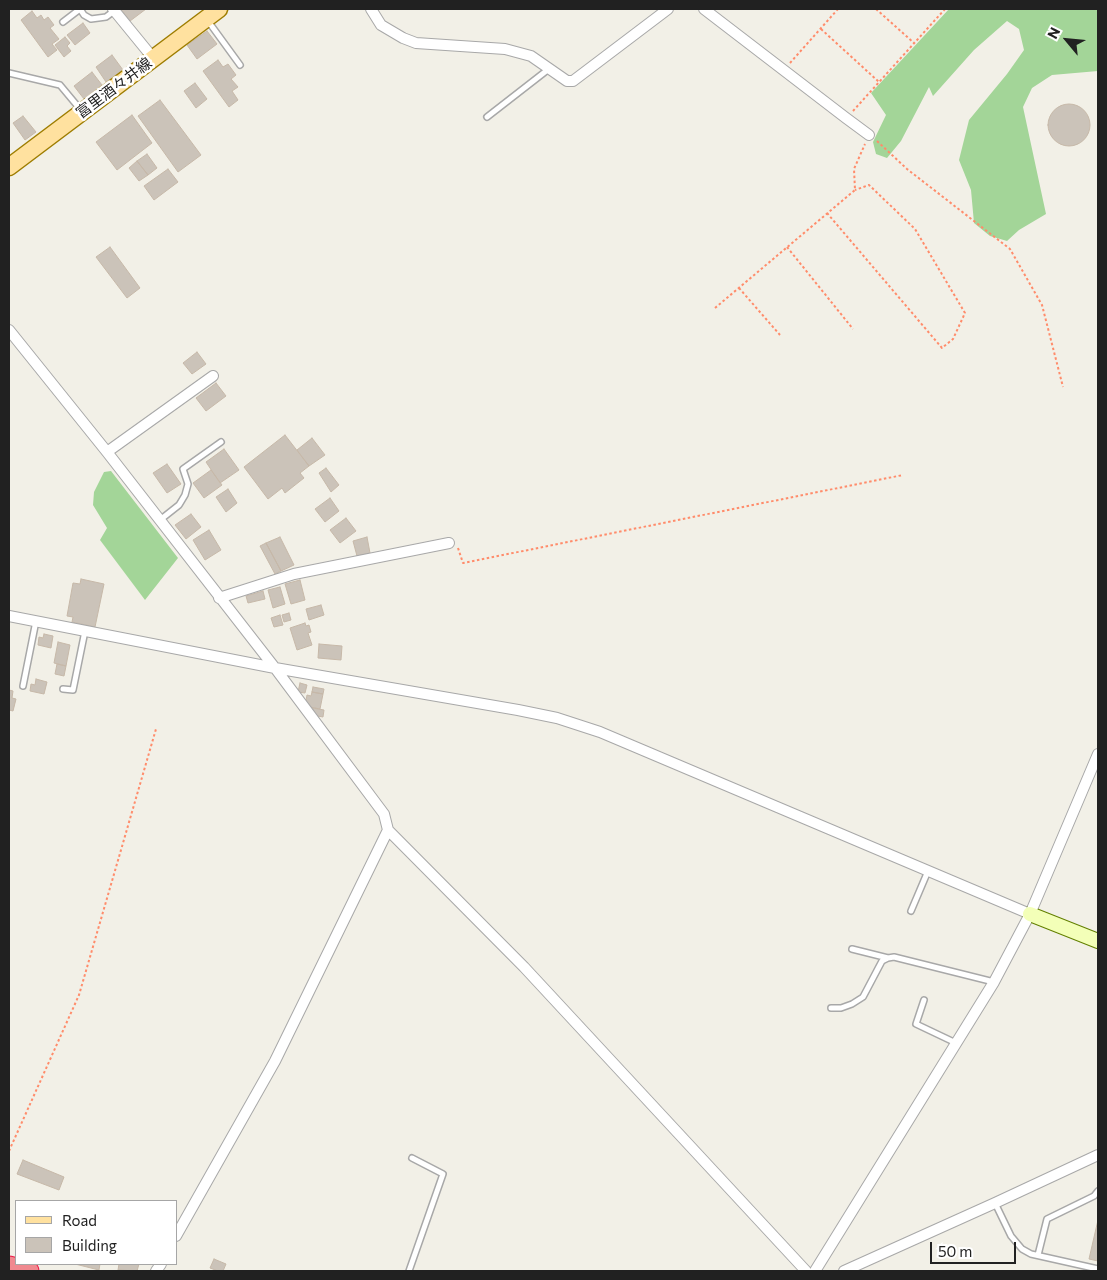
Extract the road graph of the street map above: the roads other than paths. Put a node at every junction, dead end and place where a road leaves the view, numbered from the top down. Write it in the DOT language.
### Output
graph roads {
  1 [pos="371,9"];
  2 [pos="668,9"];
  3 [pos="704,9"];
  4 [pos="114,10"];
  5 [pos="213,14"];
  6 [pos="63,22"];
  7 [pos="153,58"];
  8 [pos="240,65"];
  9 [pos="550,68"];
  10 [pos="9,73"];
  11 [pos="82,111"];
  12 [pos="487,117"];
  13 [pos="869,135"];
  14 [pos="9,167"];
  15 [pos="9,330"];
  16 [pos="212,376"];
  17 [pos="221,442"];
  18 [pos="107,452"];
  19 [pos="160,520"];
  20 [pos="449,543"];
  21 [pos="219,598"];
  22 [pos="9,616"];
  23 [pos="36,621"];
  24 [pos="85,631"];
  25 [pos="275,668"];
  26 [pos="22,686"];
  27 [pos="63,689"];
  28 [pos="1098,754"];
  29 [pos="388,830"];
  30 [pos="928,871"];
  31 [pos="911,911"];
  32 [pos="1030,914"];
  33 [pos="1098,941"];
  34 [pos="852,949"];
  35 [pos="888,958"];
  36 [pos="994,982"];
  37 [pos="924,1000"];
  38 [pos="831,1008"];
  39 [pos="956,1043"];
  40 [pos="1098,1154"];
  41 [pos="412,1158"];
  42 [pos="1098,1191"];
  43 [pos="995,1203"];
  44 [pos="178,1232"];
  45 [pos="1038,1256"];
  46 [pos="9,1266"];
  47 [pos="1098,1269"];
  48 [pos="29,1271"];
  49 [pos="409,1271"];
  50 [pos="806,1271"];
  51 [pos="815,1271"];
  52 [pos="844,1271"];
  1 -- 9 [label="street"];
  2 -- 9 [label="street"];
  3 -- 13 [label="street"];
  4 -- 6 [label="lane"];
  4 -- 7 [label="street"];
  5 -- 7 [label="main road, 富里酒々井線"];
  5 -- 8 [label="lane"];
  7 -- 11 [label="main road, 富里酒々井線"];
  9 -- 12 [label="lane"];
  10 -- 11 [label="lane"];
  11 -- 14 [label="main road, 富里酒々井線"];
  15 -- 18 [label="street"];
  16 -- 18 [label="street"];
  17 -- 19 [label="lane"];
  18 -- 19 [label="street"];
  19 -- 21 [label="street"];
  20 -- 21 [label="street"];
  21 -- 25 [label="street"];
  22 -- 23 [label="street"];
  23 -- 24 [label="street"];
  23 -- 26 [label="lane"];
  24 -- 25 [label="street"];
  24 -- 27 [label="lane"];
  25 -- 29 [label="street"];
  25 -- 30 [label="street"];
  28 -- 32 [label="street"];
  29 -- 44 [label="street"];
  29 -- 50 [label="street"];
  30 -- 31 [label="lane"];
  30 -- 32 [label="street"];
  32 -- 33 [label="street"];
  32 -- 36 [label="street"];
  34 -- 35 [label="lane"];
  35 -- 36 [label="lane"];
  35 -- 38 [label="lane"];
  36 -- 39 [label="street"];
  37 -- 39 [label="lane"];
  39 -- 51 [label="street"];
  40 -- 43 [label="street"];
  41 -- 49 [label="lane"];
  42 -- 45 [label="lane"];
  43 -- 45 [label="lane"];
  43 -- 52 [label="street"];
  45 -- 47 [label="lane"];
  46 -- 48 [label="highway"];
}
